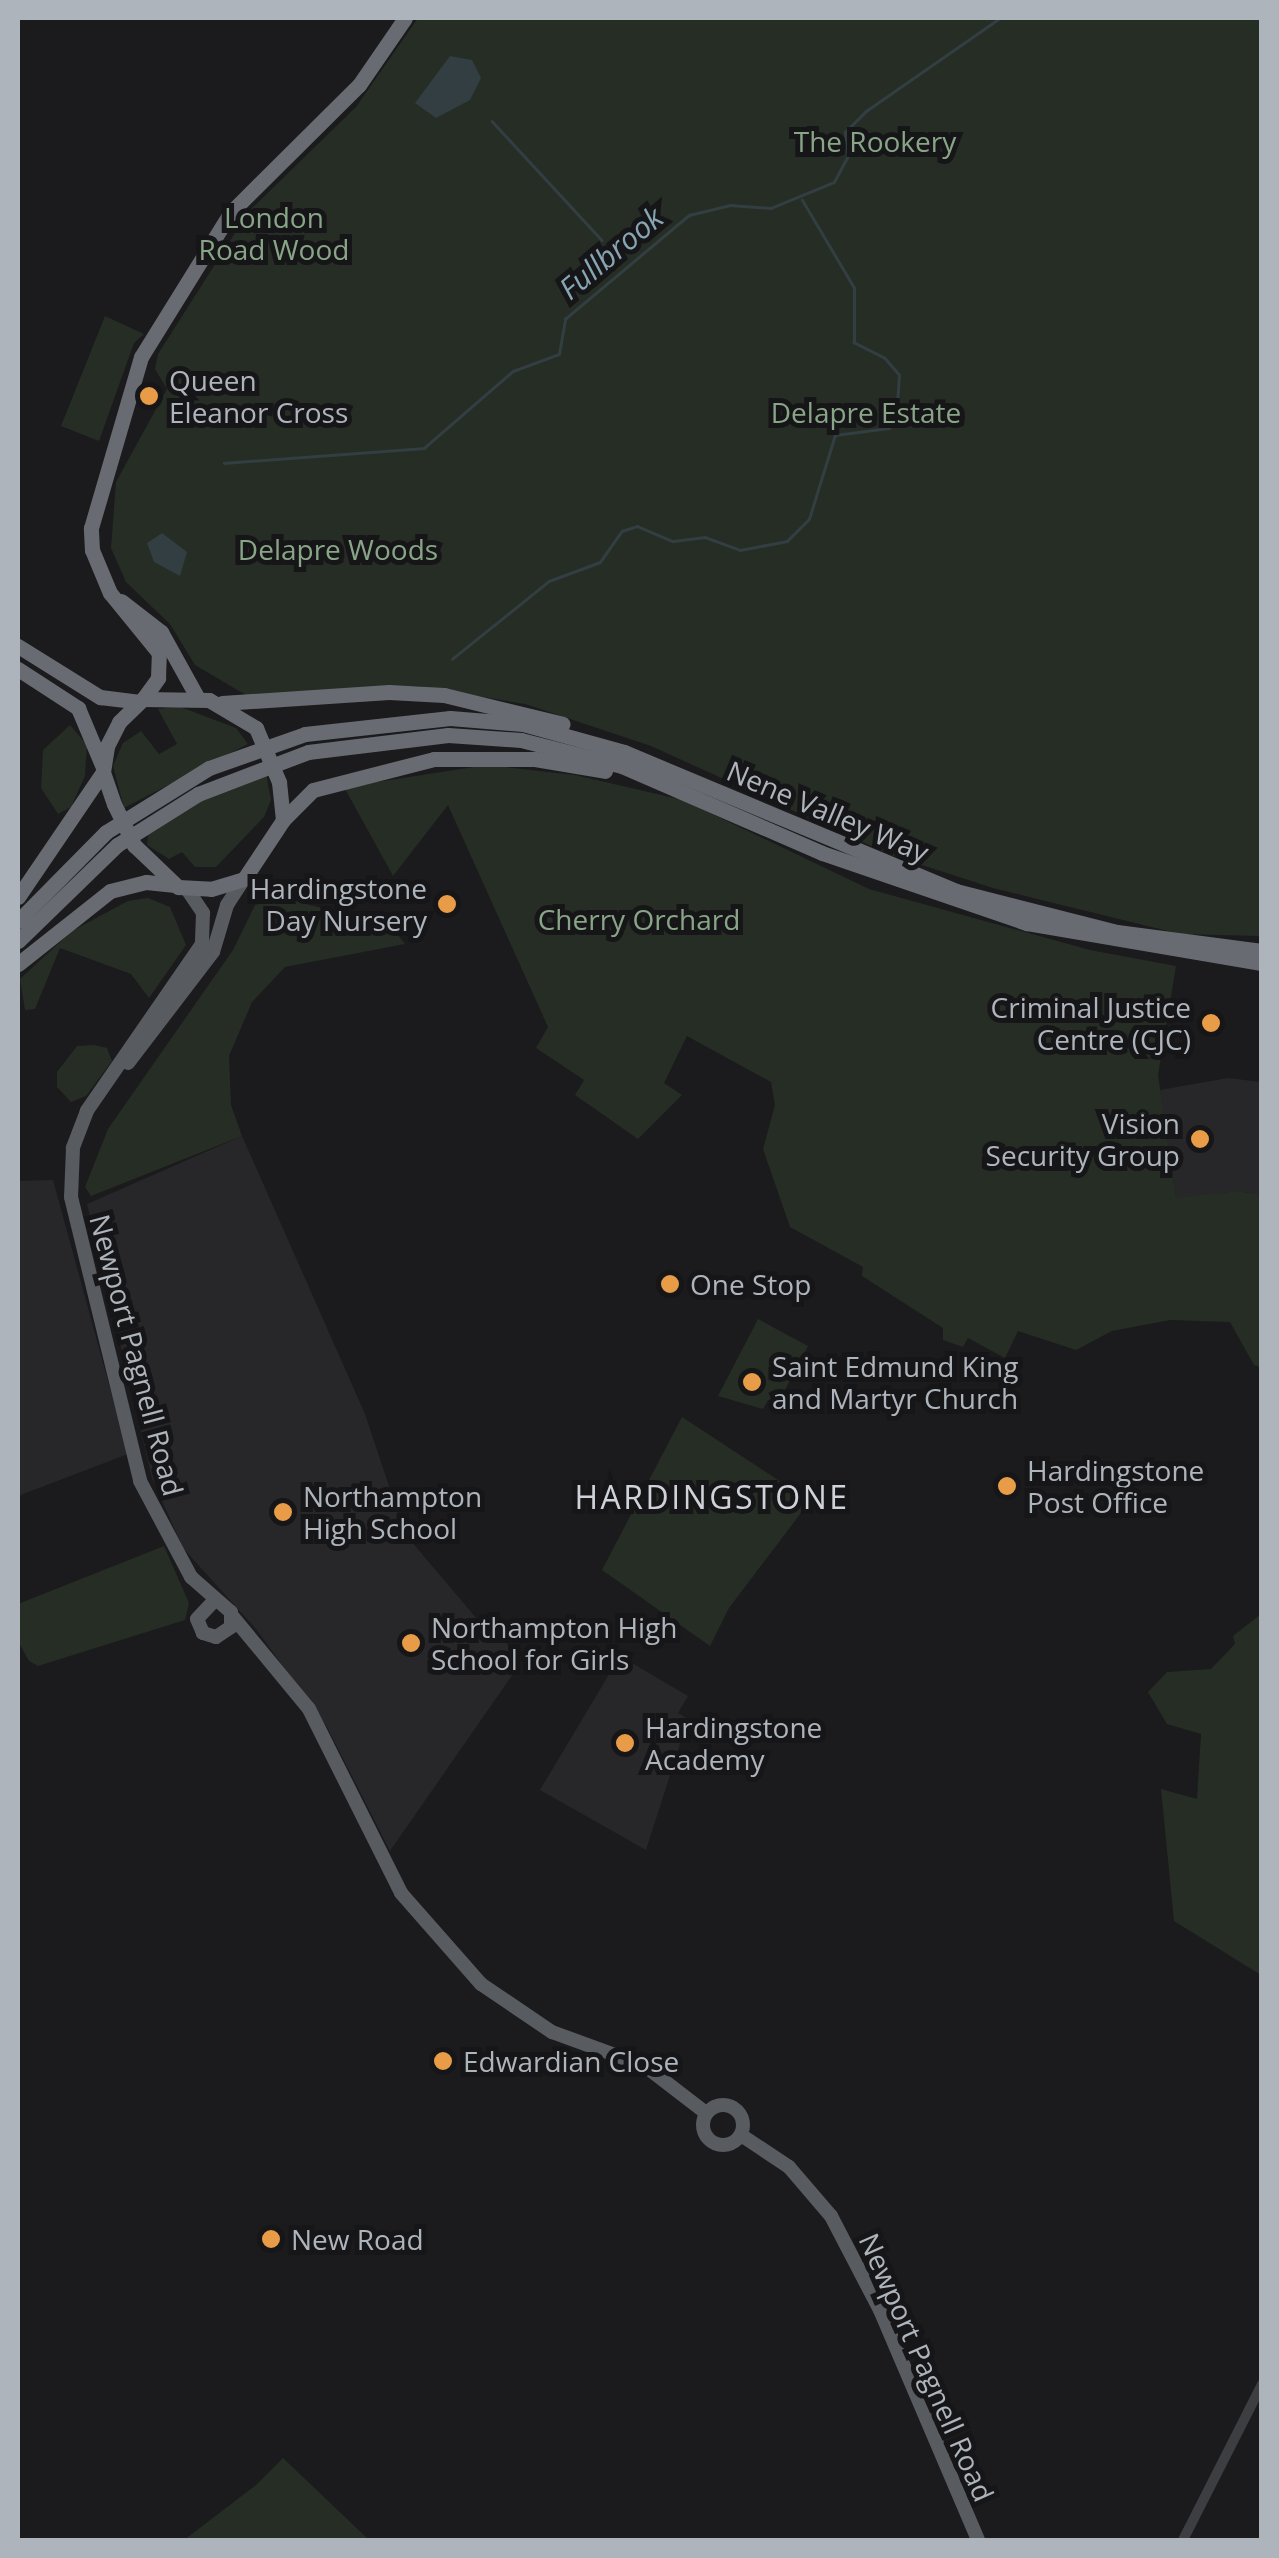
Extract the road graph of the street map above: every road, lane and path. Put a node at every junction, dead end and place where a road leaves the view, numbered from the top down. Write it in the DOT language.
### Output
graph roads {
  1 [pos="405,18"];
  2 [pos="110,593"];
  3 [pos="18,646"];
  4 [pos="18,670"];
  5 [pos="197,697"];
  6 [pos="141,701"];
  7 [pos="222,703"];
  8 [pos="380,729"];
  9 [pos="103,770"];
  10 [pos="682,788"];
  11 [pos="746,805"];
  12 [pos="283,820"];
  13 [pos="244,880"];
  14 [pos="180,887"];
  15 [pos="18,897"];
  16 [pos="18,920"];
  17 [pos="18,941"];
  18 [pos="1262,951"];
  19 [pos="1262,963"];
  20 [pos="18,964"];
  21 [pos="91,1106"];
  22 [pos="206,1606"];
  23 [pos="232,1617"];
  24 [pos="225,1634"];
  25 [pos="268,1652"];
  26 [pos="706,2114"];
  27 [pos="742,2135"];
  28 [pos="1262,2384"];
  29 [pos="978,2540"];
  30 [pos="1184,2540"];
  1 -- 2 [label="highway"];
  2 -- 5 [label="highway"];
  2 -- 6 [label="highway"];
  3 -- 6 [label="highway"];
  4 -- 9 [label="highway"];
  5 -- 6 [label="highway"];
  5 -- 7 [label="highway"];
  6 -- 9 [label="highway"];
  7 -- 11 [label="highway"];
  7 -- 12 [label="highway, bridge"];
  8 -- 10 [label="highway, Nene Valley Way"];
  8 -- 11 [label="highway, Nene Valley Way"];
  8 -- 16 [label="highway"];
  8 -- 17 [label="highway"];
  9 -- 14 [label="highway, bridge"];
  9 -- 15 [label="highway"];
  10 -- 12 [label="highway"];
  10 -- 19 [label="highway, Nene Valley Way"];
  11 -- 18 [label="highway, Nene Valley Way"];
  12 -- 13 [label="highway"];
  13 -- 14 [label="highway"];
  13 -- 21 [label="main road, Newport Pagnell Road"];
  14 -- 20 [label="highway"];
  14 -- 21 [label="main road, Newport Pagnell Road"];
  21 -- 22 [label="main road, Newport Pagnell Road"];
  22 -- 23 [label="main road"];
  22 -- 24 [label="main road"];
  23 -- 24 [label="main road"];
  23 -- 25 [label="main road"];
  24 -- 25 [label="main road"];
  25 -- 26 [label="main road"];
  26 -- 27 [label="main road"];
  26 -- 27 [label="main road"];
  27 -- 29 [label="main road, Newport Pagnell Road"];
  28 -- 30 [label="street"];
}
